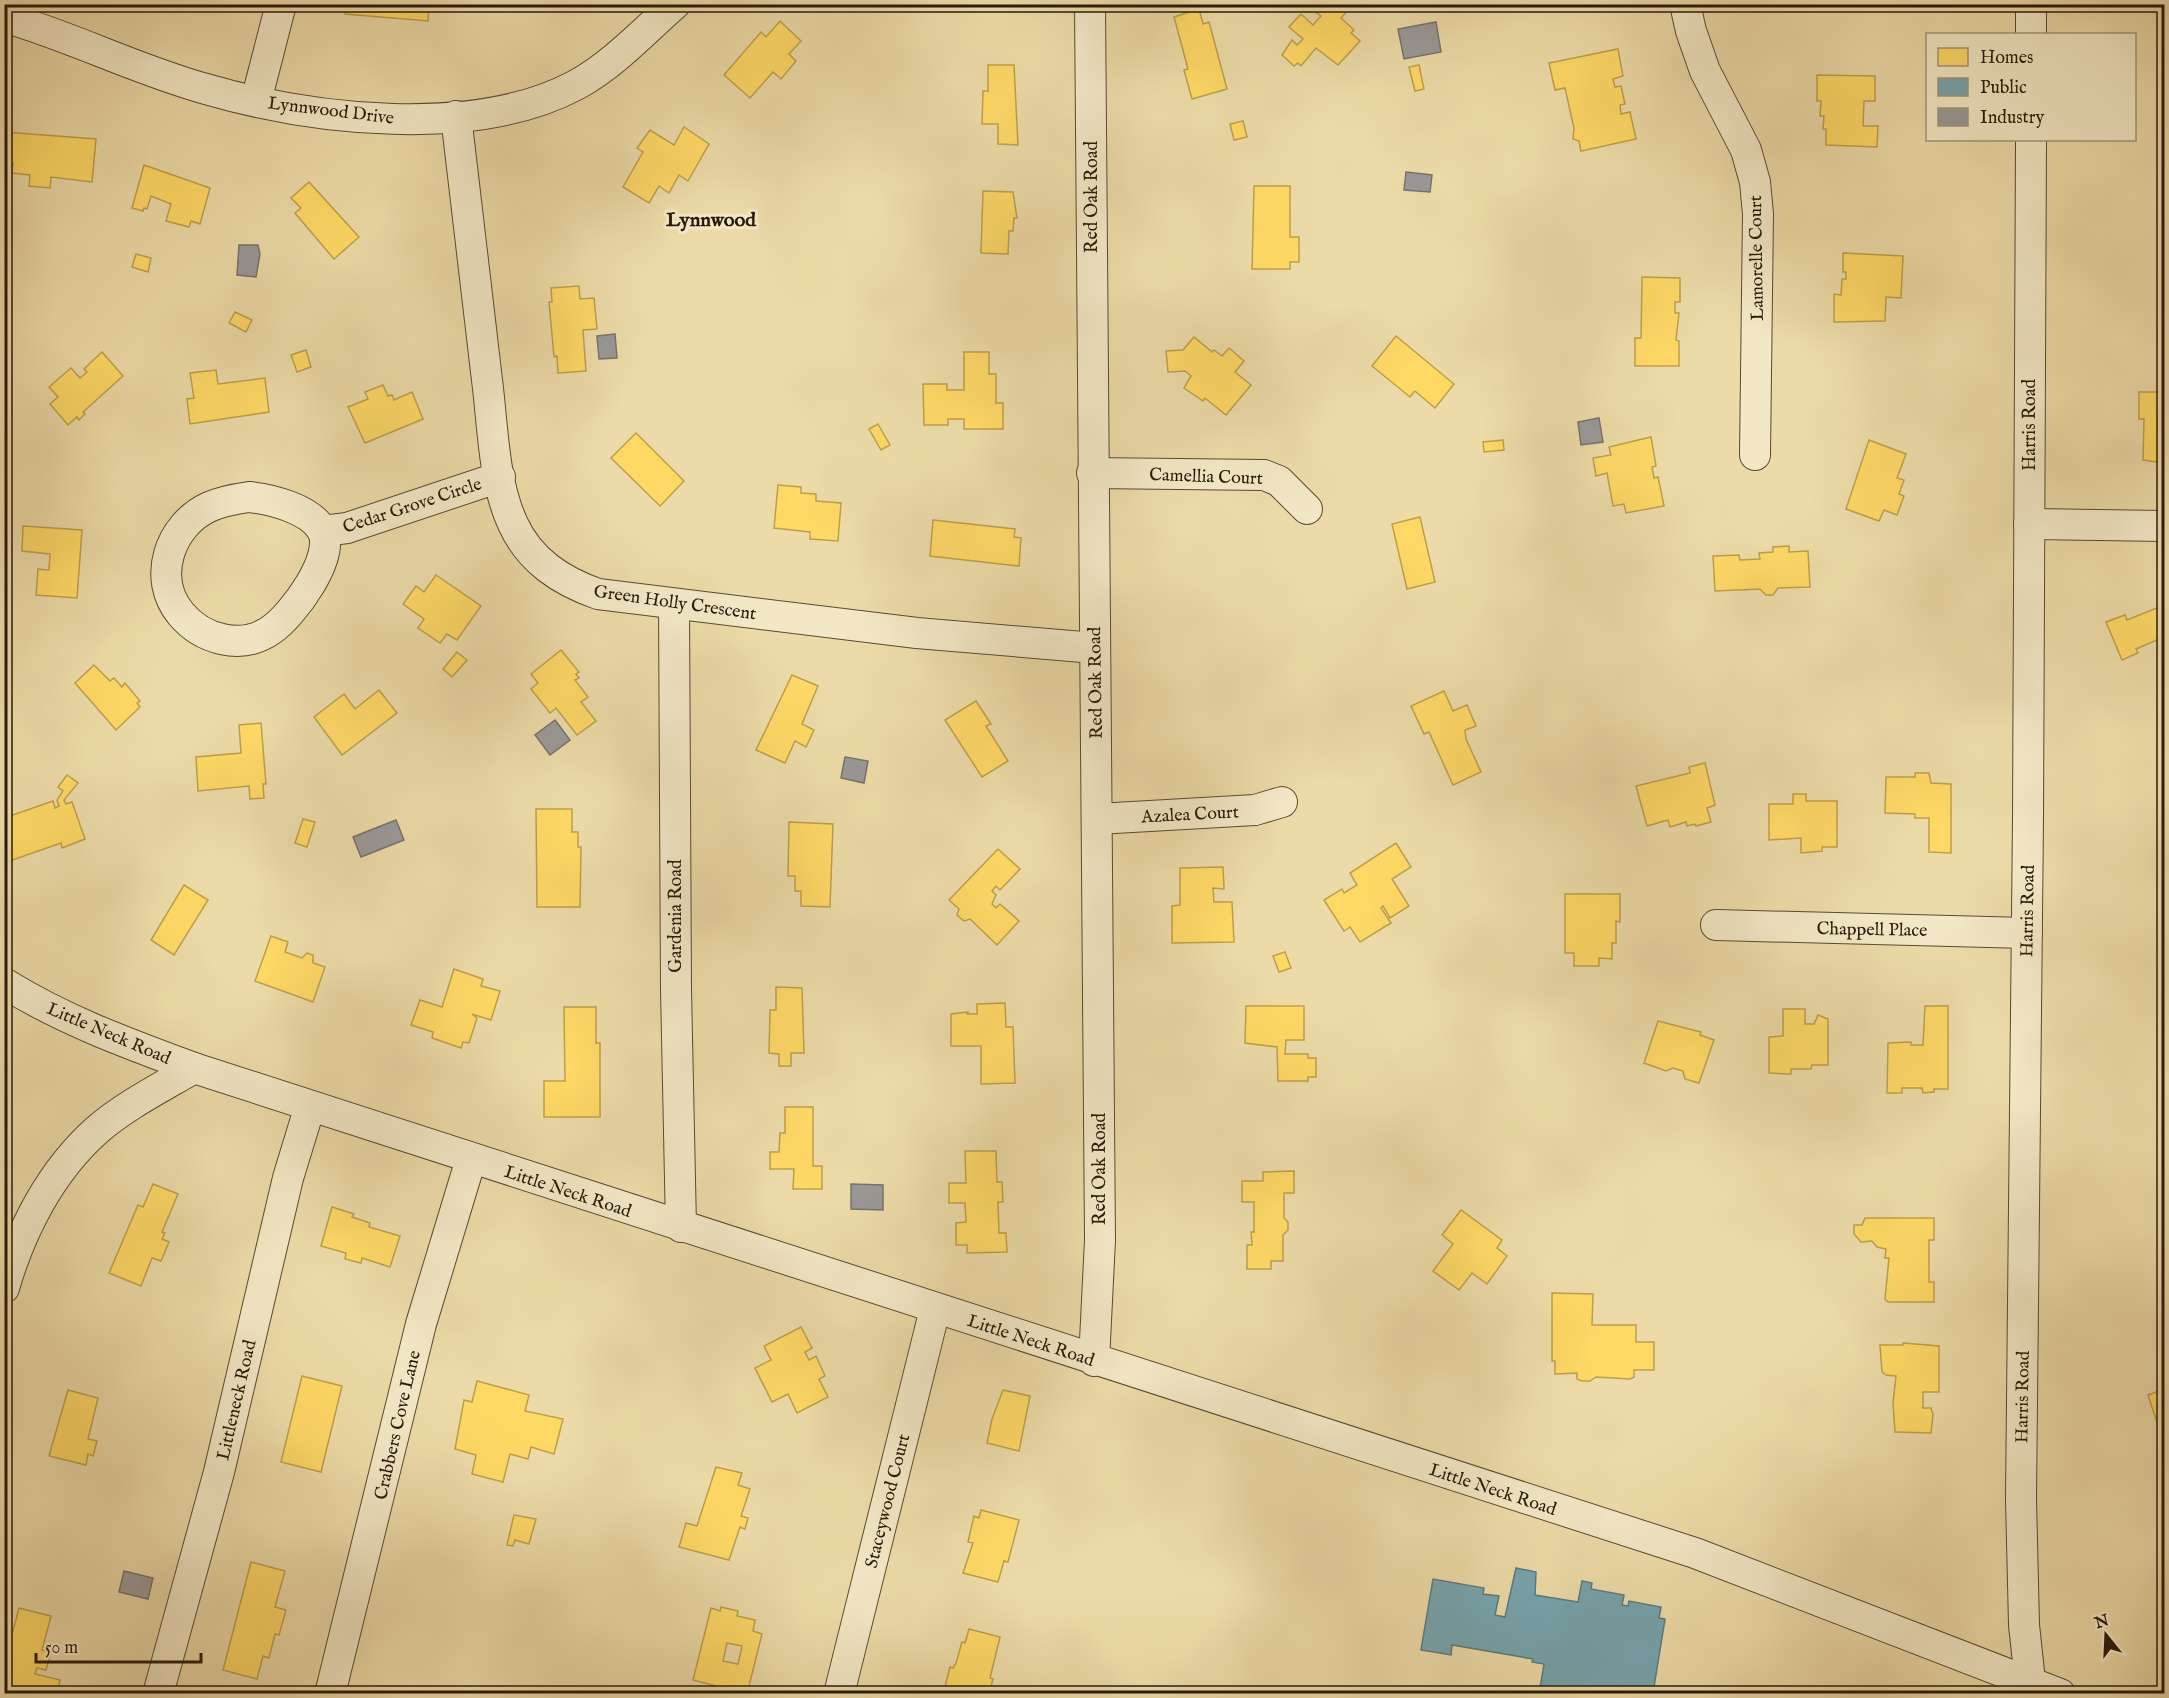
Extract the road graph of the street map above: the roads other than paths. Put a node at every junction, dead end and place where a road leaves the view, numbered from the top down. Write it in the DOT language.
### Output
graph roads {
  1 [pos="281,4"];
  2 [pos="675,4"];
  3 [pos="1090,4"];
  4 [pos="1685,4"];
  5 [pos="2031,4"];
  6 [pos="4,17"];
  7 [pos="2031,33"];
  8 [pos="256,101"];
  9 [pos="456,117"];
  10 [pos="2031,141"];
  11 [pos="1755,454"];
  12 [pos="1092,473"];
  13 [pos="500,477"];
  14 [pos="1307,509"];
  15 [pos="2029,524"];
  16 [pos="2164,526"];
  17 [pos="323,531"];
  18 [pos="674,604"];
  19 [pos="1095,648"];
  20 [pos="1282,802"];
  21 [pos="1097,819"];
  22 [pos="1716,926"];
  23 [pos="2027,933"];
  24 [pos="4,983"];
  25 [pos="194,1068"];
  26 [pos="310,1106"];
  27 [pos="471,1159"];
  28 [pos="681,1227"];
  29 [pos="4,1288"];
  30 [pos="935,1309"];
  31 [pos="1094,1361"];
  32 [pos="2030,1681"];
  33 [pos="158,1694"];
  34 [pos="330,1694"];
  35 [pos="839,1694"];
  36 [pos="2060,1694"];
  1 -- 8 [label="street"];
  2 -- 9 [label="street, Lynnwood Drive"];
  3 -- 12 [label="street, Red Oak Road"];
  4 -- 11 [label="street, Lamorelle Court"];
  5 -- 7 [label="street"];
  6 -- 8 [label="street, Lynnwood Drive"];
  8 -- 9 [label="street, Lynnwood Drive"];
  9 -- 13 [label="street, Green Holly Crescent"];
  10 -- 15 [label="street, Harris Road"];
  12 -- 14 [label="street, Camellia Court"];
  12 -- 19 [label="street, Red Oak Road"];
  13 -- 17 [label="street, Cedar Grove Circle"];
  13 -- 18 [label="street, Green Holly Crescent"];
  15 -- 16 [label="street"];
  15 -- 23 [label="street, Harris Road"];
  17 -- 17 [label="street, Cedar Grove Circle"];
  18 -- 19 [label="street, Green Holly Crescent"];
  18 -- 28 [label="street, Gardenia Road"];
  19 -- 21 [label="street, Red Oak Road"];
  20 -- 21 [label="street, Azalea Court"];
  21 -- 31 [label="street, Red Oak Road"];
  22 -- 23 [label="street, Chappell Place"];
  23 -- 32 [label="street, Harris Road"];
  24 -- 25 [label="street, Little Neck Road"];
  25 -- 26 [label="street, Little Neck Road"];
  25 -- 29 [label="street"];
  26 -- 27 [label="street, Little Neck Road"];
  26 -- 33 [label="street, Littleneck Road"];
  27 -- 28 [label="street, Little Neck Road"];
  27 -- 34 [label="street, Crabbers Cove Lane"];
  28 -- 30 [label="street, Little Neck Road"];
  30 -- 31 [label="street, Little Neck Road"];
  30 -- 35 [label="street, Staceywood Court"];
  31 -- 32 [label="street, Little Neck Road"];
  32 -- 36 [label="street, Little Neck Road"];
}
